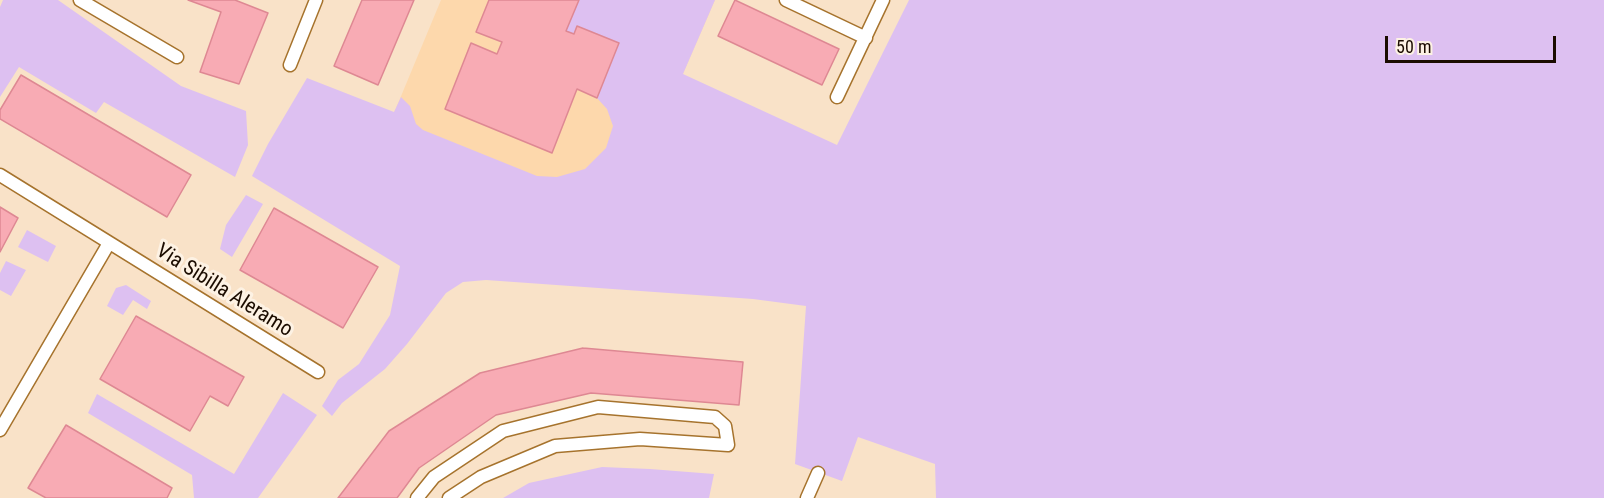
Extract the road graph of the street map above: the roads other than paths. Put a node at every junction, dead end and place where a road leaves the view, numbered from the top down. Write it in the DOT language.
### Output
graph roads {
  1 [pos="80,0"];
  2 [pos="316,0"];
  3 [pos="786,0"];
  4 [pos="883,0"];
  5 [pos="866,38"];
  6 [pos="177,57"];
  7 [pos="290,65"];
  8 [pos="837,97"];
  9 [pos="0,175"];
  10 [pos="109,243"];
  11 [pos="318,372"];
  12 [pos="0,430"];
  13 [pos="818,472"];
  14 [pos="417,498"];
  15 [pos="449,498"];
  16 [pos="807,498"];
  1 -- 6 [label="lane"];
  2 -- 7 [label="lane"];
  3 -- 5 [label="lane"];
  4 -- 5 [label="lane"];
  5 -- 8 [label="lane"];
  9 -- 10 [label="lane, Via Sibilla Aleramo"];
  10 -- 11 [label="lane, Via Sibilla Aleramo"];
  10 -- 12 [label="lane"];
  13 -- 16 [label="lane"];
  14 -- 15 [label="lane"];
}
